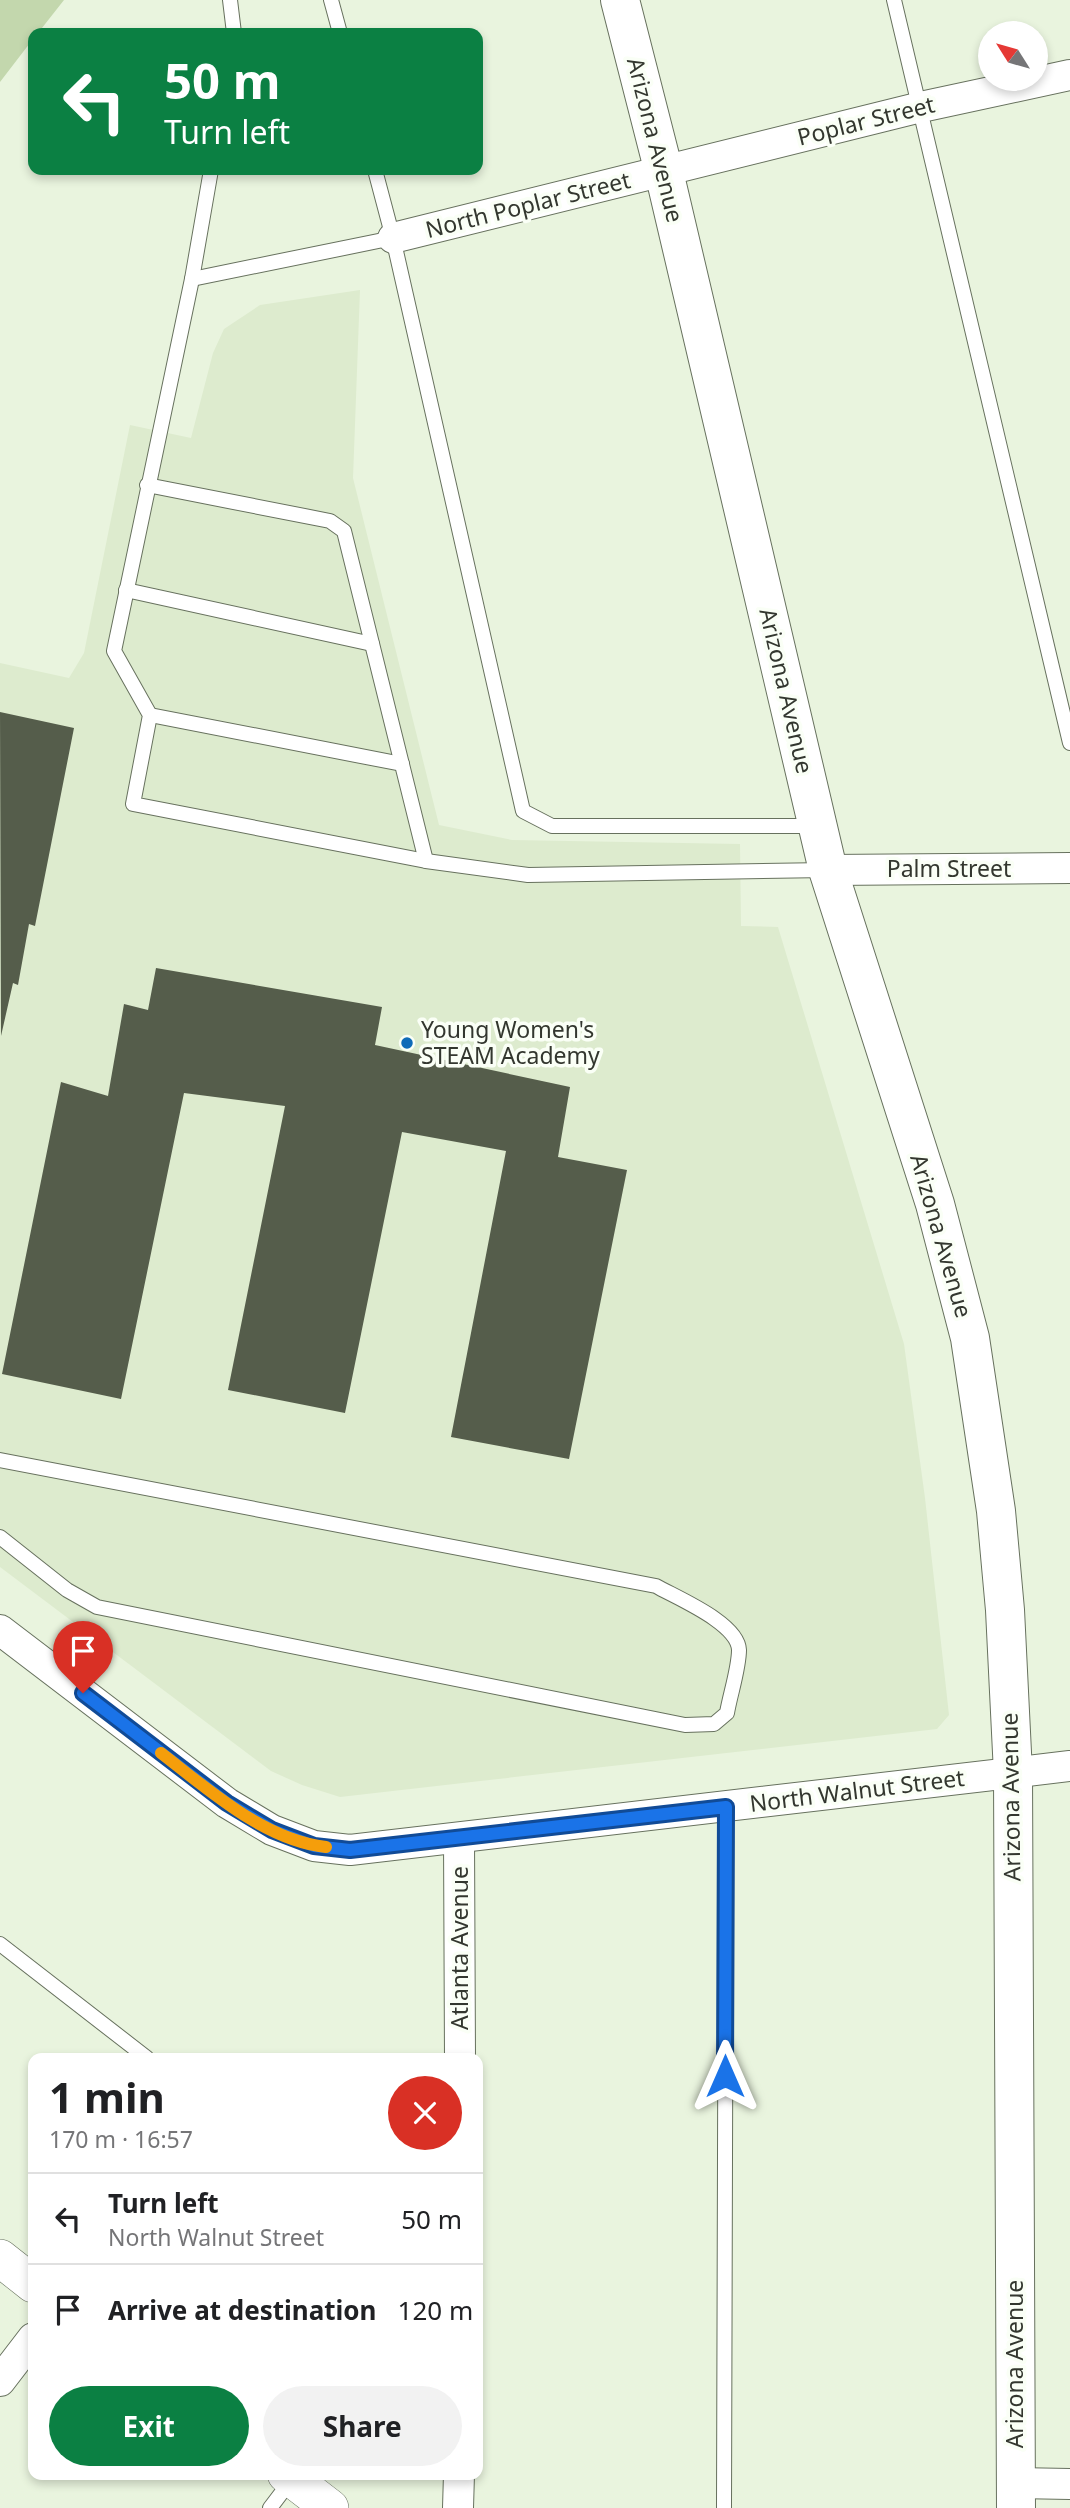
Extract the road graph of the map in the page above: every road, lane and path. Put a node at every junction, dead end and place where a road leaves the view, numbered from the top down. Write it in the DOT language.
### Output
graph roads {
  1 [pos="230,0"];
  2 [pos="331,0"];
  3 [pos="620,0"];
  4 [pos="894,0"];
  5 [pos="233,28"];
  6 [pos="339,28"];
  7 [pos="1070,75"];
  8 [pos="921,107"];
  9 [pos="664,172"];
  10 [pos="210,175"];
  11 [pos="376,175"];
  12 [pos="393,238"];
  13 [pos="192,279"];
  14 [pos="147,485"];
  15 [pos="125,590"];
  16 [pos="372,644"];
  17 [pos="150,715"];
  18 [pos="1070,743"];
  19 [pos="402,764"];
  20 [pos="818,826"];
  21 [pos="426,860"];
  22 [pos="1070,869"];
  23 [pos="828,870"];
  24 [pos="0,1460"];
  25 [pos="0,1537"];
  26 [pos="0,1630"];
  27 [pos="1070,1766"];
  28 [pos="1013,1773"];
  29 [pos="726,1807"];
  30 [pos="459,1838"];
  31 [pos="0,1944"];
  32 [pos="142,2053"];
  33 [pos="460,2053"];
  34 [pos="0,2259"];
  35 [pos="28,2280"];
  36 [pos="28,2345"];
  37 [pos="0,2381"];
  38 [pos="287,2480"];
  39 [pos="293,2480"];
  40 [pos="458,2480"];
  41 [pos="1070,2484"];
  42 [pos="1016,2496"];
  43 [pos="270,2508"];
  44 [pos="330,2508"];
  45 [pos="458,2508"];
  46 [pos="724,2508"];
  1 -- 5 [label="lane"];
  2 -- 6 [label="lane"];
  3 -- 9 [label="main road, Arizona Avenue"];
  4 -- 8 [label="lane"];
  7 -- 8 [label="street, Poplar Street"];
  8 -- 9 [label="street, Poplar Street"];
  8 -- 18 [label="lane"];
  9 -- 12 [label="street, North Poplar Street"];
  9 -- 20 [label="main road, Arizona Avenue"];
  10 -- 13 [label="lane"];
  11 -- 12 [label="lane"];
  12 -- 13 [label="lane"];
  12 -- 20 [label="lane"];
  13 -- 14 [label="lane"];
  14 -- 15 [label="lane"];
  14 -- 16 [label="lane"];
  15 -- 16 [label="lane"];
  15 -- 17 [label="lane"];
  16 -- 19 [label="lane"];
  17 -- 19 [label="lane"];
  17 -- 21 [label="lane"];
  19 -- 21 [label="lane"];
  20 -- 23 [label="main road, Arizona Avenue"];
  21 -- 23 [label="lane"];
  22 -- 23 [label="street, Palm Street"];
  23 -- 28 [label="main road, Arizona Avenue"];
  24 -- 25 [label="lane"];
  26 -- 30 [label="street, North Walnut Street"];
  27 -- 28 [label="street, North Walnut Street"];
  28 -- 29 [label="street, North Walnut Street"];
  28 -- 42 [label="main road, Arizona Avenue"];
  29 -- 30 [label="street, North Walnut Street"];
  29 -- 46 [label="lane"];
  30 -- 33 [label="street, Atlanta Avenue"];
  31 -- 32 [label="lane"];
  34 -- 35 [label="street"];
  36 -- 37 [label="street"];
  38 -- 43 [label="lane"];
  39 -- 44 [label="street"];
  40 -- 45 [label="street"];
  41 -- 42 [label="street"];
}
